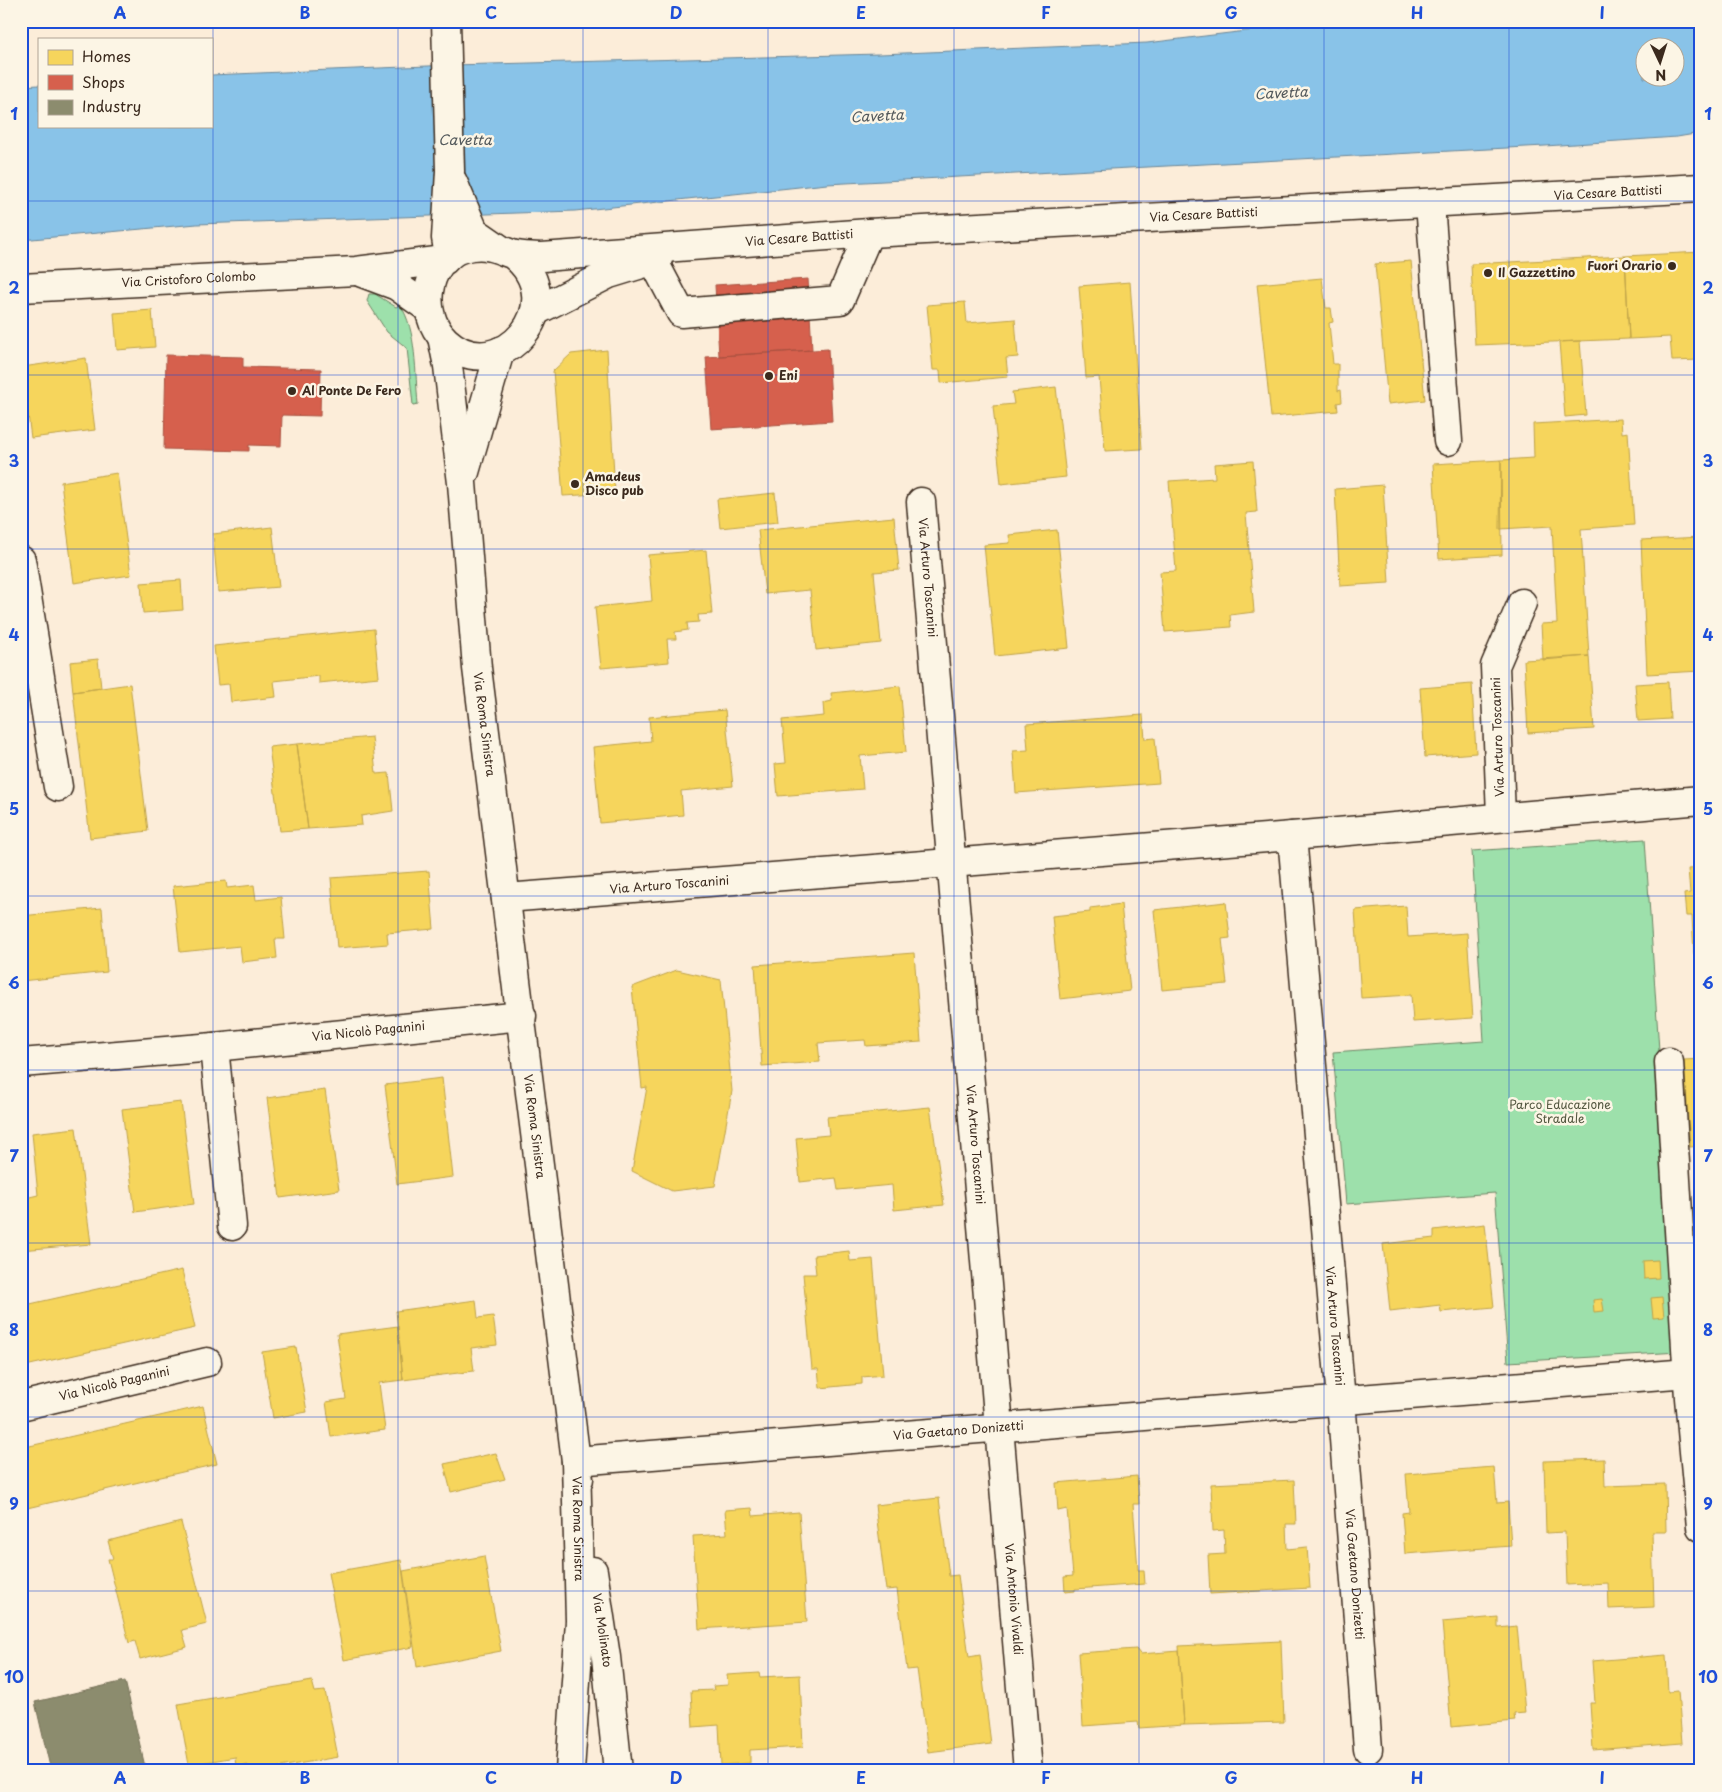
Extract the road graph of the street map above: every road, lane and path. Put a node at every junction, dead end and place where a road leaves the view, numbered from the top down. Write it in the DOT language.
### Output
graph roads {
  1 [pos="446,21"];
  2 [pos="450,171"];
  3 [pos="1701,188"];
  4 [pos="1430,204"];
  5 [pos="869,233"];
  6 [pos="710,244"];
  7 [pos="447,250"];
  8 [pos="506,252"];
  9 [pos="653,260"];
  10 [pos="356,272"];
  11 [pos="21,288"];
  12 [pos="428,308"];
  13 [pos="536,311"];
  14 [pos="442,337"];
  15 [pos="500,351"];
  16 [pos="1448,441"];
  17 [pos="462,483"];
  18 [pos="921,502"];
  19 [pos="21,560"];
  20 [pos="1522,603"];
  21 [pos="58,787"];
  22 [pos="1701,800"];
  23 [pos="1501,816"];
  24 [pos="1292,836"];
  25 [pos="952,862"];
  26 [pos="506,898"];
  27 [pos="522,1016"];
  28 [pos="214,1048"];
  29 [pos="1670,1062"];
  30 [pos="21,1063"];
  31 [pos="232,1226"];
  32 [pos="207,1362"];
  33 [pos="1694,1372"];
  34 [pos="1341,1400"];
  35 [pos="21,1406"];
  36 [pos="999,1428"];
  37 [pos="576,1461"];
  38 [pos="1701,1528"];
  39 [pos="1368,1749"];
  40 [pos="570,1771"];
  41 [pos="618,1771"];
  42 [pos="1028,1771"];
  1 -- 2 [label="street"];
  2 -- 7 [label="street"];
  2 -- 8 [label="street"];
  3 -- 4 [label="street, Via Cesare Battisti"];
  4 -- 5 [label="street, Via Cesare Battisti"];
  4 -- 16 [label="street"];
  5 -- 6 [label="street, Via Cesare Battisti"];
  5 -- 9 [label="street"];
  6 -- 8 [label="street, Via Cesare Battisti"];
  6 -- 9 [label="street, Via Cesare Battisti"];
  7 -- 8 [label="street"];
  7 -- 10 [label="street, Via Cristoforo Colombo"];
  7 -- 12 [label="street"];
  8 -- 13 [label="street"];
  9 -- 13 [label="street, Via Cesare Battisti"];
  10 -- 11 [label="street, Via Cristoforo Colombo"];
  10 -- 12 [label="street, Via Cristoforo Colombo"];
  12 -- 14 [label="street"];
  13 -- 15 [label="street"];
  14 -- 15 [label="street"];
  14 -- 17 [label="street, Via Roma Sinistra"];
  15 -- 17 [label="street, Via Roma Sinistra"];
  17 -- 26 [label="street, Via Roma Sinistra"];
  18 -- 25 [label="street, Via Arturo Toscanini"];
  19 -- 21 [label="street"];
  20 -- 23 [label="street, Via Arturo Toscanini"];
  22 -- 23 [label="street, Via Arturo Toscanini"];
  23 -- 24 [label="street, Via Arturo Toscanini"];
  24 -- 25 [label="street, Via Arturo Toscanini"];
  24 -- 34 [label="street, Via Arturo Toscanini"];
  25 -- 26 [label="street, Via Arturo Toscanini"];
  25 -- 36 [label="street, Via Arturo Toscanini"];
  26 -- 27 [label="street, Via Roma Sinistra"];
  27 -- 28 [label="street, Via Nicolò Paganini"];
  27 -- 37 [label="street, Via Roma Sinistra"];
  28 -- 30 [label="street, Via Nicolò Paganini"];
  28 -- 31 [label="street"];
  29 -- 33 [label="street"];
  32 -- 35 [label="street, Via Nicolò Paganini"];
  33 -- 34 [label="street, Via Gaetano Donizetti"];
  33 -- 38 [label="street"];
  34 -- 36 [label="street, Via Gaetano Donizetti"];
  34 -- 39 [label="street, Via Gaetano Donizetti"];
  36 -- 37 [label="street, Via Gaetano Donizetti"];
  36 -- 42 [label="street, Via Antonio Vivaldi"];
  37 -- 40 [label="street, Via Roma Sinistra"];
  37 -- 41 [label="street, Via Molinato"];
}
